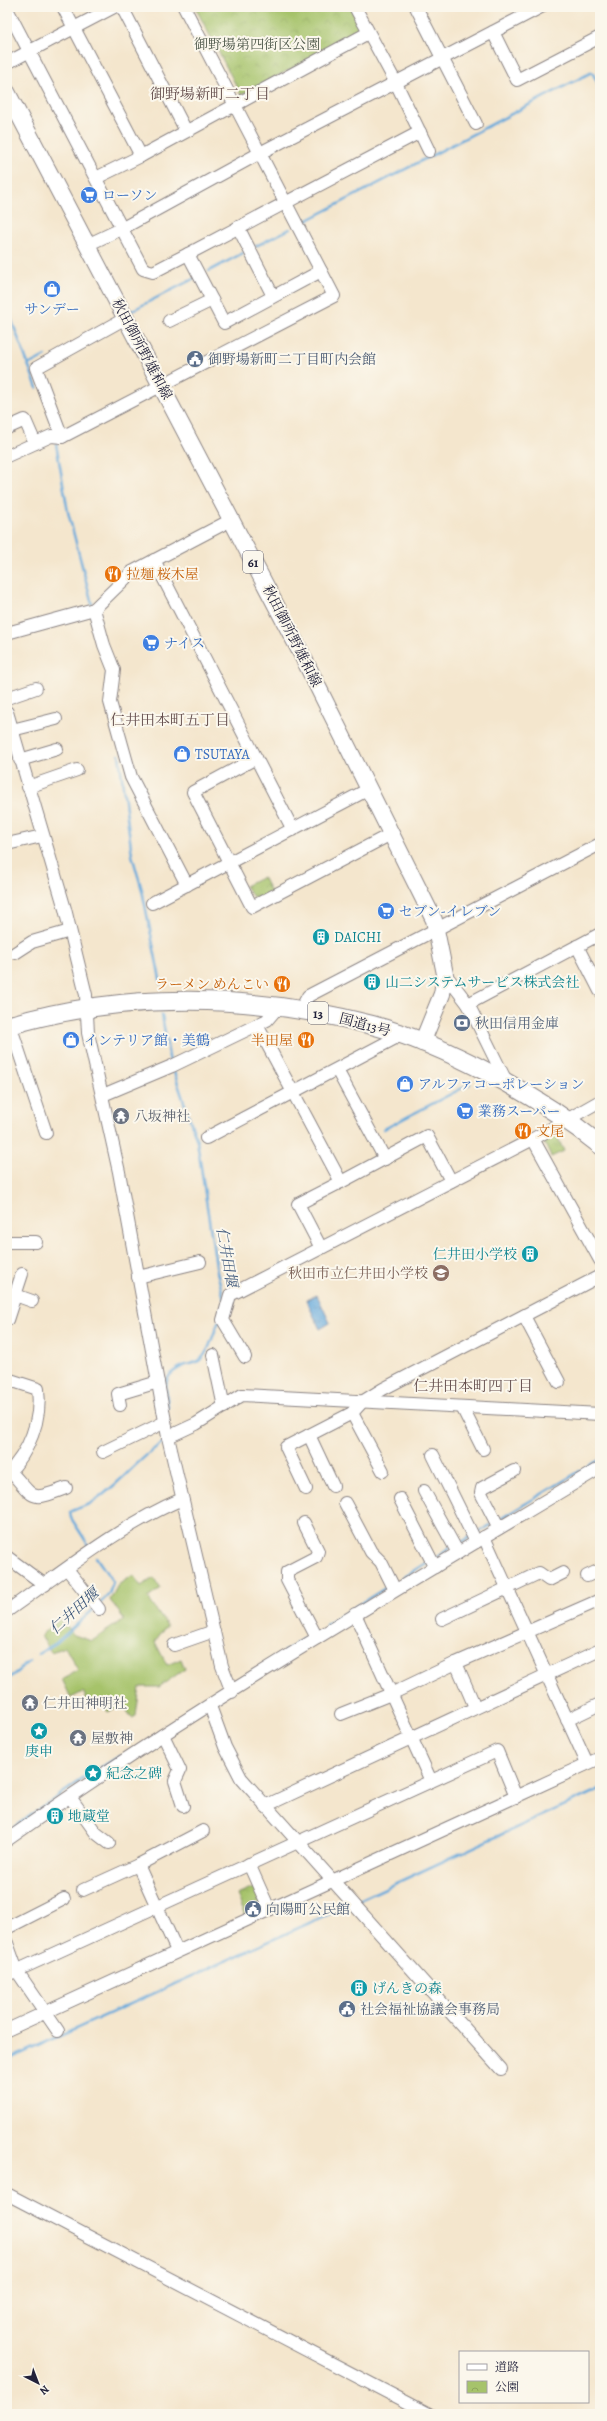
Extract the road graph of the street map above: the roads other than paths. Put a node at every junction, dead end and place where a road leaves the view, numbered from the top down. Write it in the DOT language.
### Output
graph roads {
  1 [pos="63,7"];
  2 [pos="114,7"];
  3 [pos="122,7"];
  4 [pos="184,7"];
  5 [pos="355,7"];
  6 [pos="416,7"];
  7 [pos="541,7"];
  8 [pos="7,9"];
  9 [pos="74,28"];
  10 [pos="493,32"];
  11 [pos="368,33"];
  12 [pos="600,37"];
  13 [pos="29,51"];
  14 [pos="443,58"];
  15 [pos="7,63"];
  16 [pos="396,83"];
  17 [pos="7,92"];
  18 [pos="234,105"];
  19 [pos="476,124"];
  20 [pos="186,131"];
  21 [pos="420,132"];
  22 [pos="429,151"];
  23 [pos="260,153"];
  24 [pos="141,156"];
  25 [pos="96,178"];
  26 [pos="285,202"];
  27 [pos="238,227"];
  28 [pos="121,229"];
  29 [pos="87,244"];
  30 [pos="188,254"];
  31 [pos="321,271"];
  32 [pos="273,296"];
  33 [pos="212,300"];
  34 [pos="126,318"];
  35 [pos="169,321"];
  36 [pos="162,386"];
  37 [pos="7,428"];
  38 [pos="62,437"];
  39 [pos="36,443"];
  40 [pos="7,456"];
  41 [pos="231,520"];
  42 [pos="154,560"];
  43 [pos="94,609"];
  44 [pos="7,633"];
  45 [pos="36,688"];
  46 [pos="7,698"];
  47 [pos="7,712"];
  48 [pos="56,719"];
  49 [pos="12,730"];
  50 [pos="57,749"];
  51 [pos="256,758"];
  52 [pos="20,760"];
  53 [pos="77,770"];
  54 [pos="28,787"];
  55 [pos="369,789"];
  56 [pos="293,830"];
  57 [pos="392,834"];
  58 [pos="42,836"];
  59 [pos="7,844"];
  60 [pos="600,844"];
  61 [pos="229,863"];
  62 [pos="187,885"];
  63 [pos="152,903"];
  64 [pos="438,928"];
  65 [pos="70,931"];
  66 [pos="600,934"];
  67 [pos="577,946"];
  68 [pos="15,953"];
  69 [pos="446,974"];
  70 [pos="600,991"];
  71 [pos="468,1004"];
  72 [pos="278,1007"];
  73 [pos="87,1008"];
  74 [pos="301,1009"];
  75 [pos="257,1025"];
  76 [pos="9,1026"];
  77 [pos="401,1035"];
  78 [pos="422,1043"];
  79 [pos="337,1070"];
  80 [pos="507,1083"];
  81 [pos="294,1093"];
  82 [pos="103,1095"];
  83 [pos="600,1101"];
  84 [pos="566,1120"];
  85 [pos="46,1133"];
  86 [pos="206,1138"];
  87 [pos="533,1139"];
  88 [pos="600,1145"];
  89 [pos="385,1159"];
  90 [pos="451,1181"];
  91 [pos="341,1182"];
  92 [pos="7,1242"];
  93 [pos="36,1242"];
  94 [pos="321,1248"];
  95 [pos="600,1260"];
  96 [pos="200,1262"];
  97 [pos="22,1274"];
  98 [pos="600,1276"];
  99 [pos="138,1278"];
  100 [pos="11,1293"];
  101 [pos="32,1301"];
  102 [pos="524,1316"];
  103 [pos="7,1320"];
  104 [pos="213,1355"];
  105 [pos="245,1357"];
  106 [pos="7,1379"];
  107 [pos="158,1382"];
  108 [pos="559,1382"];
  109 [pos="362,1402"];
  110 [pos="120,1405"];
  111 [pos="224,1407"];
  112 [pos="462,1407"];
  113 [pos="352,1412"];
  114 [pos="600,1414"];
  115 [pos="165,1422"];
  116 [pos="309,1435"];
  117 [pos="168,1437"];
  118 [pos="483,1449"];
  119 [pos="103,1452"];
  120 [pos="434,1455"];
  121 [pos="600,1468"];
  122 [pos="10,1469"];
  123 [pos="383,1471"];
  124 [pos="514,1471"];
  125 [pos="333,1486"];
  126 [pos="66,1488"];
  127 [pos="306,1490"];
  128 [pos="424,1491"];
  129 [pos="182,1499"];
  130 [pos="400,1499"];
  131 [pos="346,1504"];
  132 [pos="304,1523"];
  133 [pos="500,1528"];
  134 [pos="480,1540"];
  135 [pos="458,1553"];
  136 [pos="7,1557"];
  137 [pos="435,1567"];
  138 [pos="67,1569"];
  139 [pos="600,1570"];
  140 [pos="563,1573"];
  141 [pos="587,1576"];
  142 [pos="45,1585"];
  143 [pos="507,1588"];
  144 [pos="395,1590"];
  145 [pos="600,1600"];
  146 [pos="97,1606"];
  147 [pos="7,1611"];
  148 [pos="355,1614"];
  149 [pos="442,1619"];
  150 [pos="214,1631"];
  151 [pos="527,1631"];
  152 [pos="317,1638"];
  153 [pos="174,1644"];
  154 [pos="600,1650"];
  155 [pos="456,1663"];
  156 [pos="546,1674"];
  157 [pos="232,1692"];
  158 [pos="391,1694"];
  159 [pos="600,1704"];
  160 [pos="210,1706"];
  161 [pos="475,1706"];
  162 [pos="341,1714"];
  163 [pos="567,1720"];
  164 [pos="163,1735"];
  165 [pos="410,1736"];
  166 [pos="600,1758"];
  167 [pos="587,1763"];
  168 [pos="431,1781"];
  169 [pos="70,1797"];
  170 [pos="516,1797"];
  171 [pos="183,1806"];
  172 [pos="265,1806"];
  173 [pos="203,1831"];
  174 [pos="7,1840"];
  175 [pos="297,1842"];
  176 [pos="108,1843"];
  177 [pos="138,1864"];
  178 [pos="249,1864"];
  179 [pos="332,1880"];
  180 [pos="83,1890"];
  181 [pos="64,1899"];
  182 [pos="157,1906"];
  183 [pos="269,1909"];
  184 [pos="7,1928"];
  185 [pos="7,1943"];
  186 [pos="177,1951"];
  187 [pos="12,1973"];
  188 [pos="45,2013"];
  189 [pos="7,2030"];
  190 [pos="58,2031"];
  191 [pos="501,2069"];
  192 [pos="7,2194"];
  193 [pos="429,2414"];
  1 -- 9 [label="street"];
  2 -- 9 [label="street"];
  3 -- 20 [label="street"];
  4 -- 18 [label="street"];
  5 -- 11 [label="street"];
  6 -- 14 [label="street"];
  7 -- 10 [label="street"];
  8 -- 13 [label="street"];
  9 -- 13 [label="street"];
  9 -- 24 [label="street"];
  10 -- 12 [label="street"];
  10 -- 14 [label="street"];
  11 -- 16 [label="street"];
  11 -- 18 [label="street"];
  13 -- 15 [label="street"];
  13 -- 25 [label="street"];
  14 -- 16 [label="street"];
  14 -- 19 [label="street"];
  16 -- 21 [label="street"];
  16 -- 23 [label="street"];
  17 -- 29 [label="main road, 秋田御所野雄和線 / 61"];
  18 -- 20 [label="street"];
  18 -- 23 [label="street"];
  20 -- 24 [label="street"];
  21 -- 22 [label="street"];
  21 -- 26 [label="street"];
  23 -- 26 [label="street"];
  23 -- 28 [label="street"];
  24 -- 25 [label="street"];
  25 -- 28 [label="street"];
  26 -- 27 [label="street"];
  26 -- 31 [label="street"];
  27 -- 30 [label="street"];
  27 -- 32 [label="street"];
  28 -- 29 [label="street"];
  28 -- 30 [label="street"];
  29 -- 34 [label="main road, 秋田御所野雄和線 / 61"];
  30 -- 33 [label="street"];
  31 -- 32 [label="street"];
  31 -- 36 [label="street"];
  32 -- 33 [label="street"];
  33 -- 35 [label="street"];
  34 -- 36 [label="main road, 秋田御所野雄和線 / 61"];
  34 -- 38 [label="street"];
  36 -- 38 [label="street"];
  36 -- 41 [label="main road, 秋田御所野雄和線 / 61"];
  37 -- 39 [label="street"];
  38 -- 39 [label="street"];
  39 -- 40 [label="street"];
  41 -- 42 [label="street"];
  41 -- 55 [label="main road, 秋田御所野雄和線 / 61"];
  42 -- 43 [label="street"];
  42 -- 51 [label="street"];
  43 -- 44 [label="street"];
  43 -- 62 [label="street"];
  45 -- 46 [label="street"];
  47 -- 49 [label="street"];
  48 -- 49 [label="street"];
  49 -- 52 [label="street"];
  50 -- 52 [label="street"];
  51 -- 56 [label="street"];
  51 -- 61 [label="street"];
  52 -- 54 [label="street"];
  53 -- 54 [label="street"];
  54 -- 58 [label="street"];
  55 -- 56 [label="street"];
  55 -- 57 [label="main road, 秋田御所野雄和線 / 61"];
  56 -- 61 [label="street"];
  57 -- 61 [label="street"];
  57 -- 64 [label="main road, 秋田御所野雄和線 / 61"];
  58 -- 59 [label="street"];
  58 -- 65 [label="street"];
  60 -- 64 [label="street"];
  61 -- 62 [label="street"];
  62 -- 63 [label="street"];
  64 -- 69 [label="main road, 秋田御所野雄和線 / 61"];
  64 -- 74 [label="street"];
  65 -- 68 [label="street"];
  65 -- 73 [label="street"];
  66 -- 67 [label="street"];
  67 -- 70 [label="street"];
  67 -- 71 [label="street"];
  69 -- 71 [label="street"];
  69 -- 78 [label="main road, 秋田御所野雄和線 / 61"];
  71 -- 80 [label="street"];
  72 -- 73 [label="highway, 国道13号 / 13"];
  72 -- 74 [label="highway, 国道13号 / 13"];
  72 -- 75 [label="street"];
  73 -- 76 [label="highway, 国道13号 / 13"];
  73 -- 82 [label="street"];
  74 -- 77 [label="highway, 国道13号 / 13"];
  75 -- 81 [label="street"];
  75 -- 82 [label="street"];
  76 -- 85 [label="street"];
  77 -- 78 [label="highway, 国道13号 / 13"];
  77 -- 79 [label="street"];
  78 -- 80 [label="highway, 国道13号 / 13"];
  79 -- 81 [label="street"];
  79 -- 89 [label="street"];
  80 -- 84 [label="highway, 国道13号 / 13"];
  81 -- 86 [label="street"];
  81 -- 91 [label="street"];
  82 -- 99 [label="street"];
  83 -- 84 [label="street"];
  84 -- 87 [label="street"];
  84 -- 88 [label="highway, 国道13号 / 13"];
  87 -- 90 [label="street"];
  87 -- 95 [label="street"];
  89 -- 90 [label="street"];
  89 -- 91 [label="street"];
  90 -- 94 [label="street"];
  91 -- 94 [label="street"];
  92 -- 93 [label="street"];
  94 -- 105 [label="street"];
  96 -- 99 [label="street"];
  97 -- 100 [label="street"];
  98 -- 102 [label="street"];
  99 -- 107 [label="street"];
  100 -- 101 [label="street"];
  100 -- 103 [label="street"];
  102 -- 108 [label="street"];
  102 -- 109 [label="street"];
  104 -- 111 [label="street"];
  106 -- 122 [label="street"];
  107 -- 110 [label="street"];
  107 -- 115 [label="street"];
  109 -- 111 [label="street"];
  109 -- 112 [label="street"];
  109 -- 113 [label="street"];
  111 -- 117 [label="street"];
  112 -- 114 [label="street"];
  112 -- 118 [label="street"];
  113 -- 116 [label="street"];
  113 -- 123 [label="street"];
  115 -- 117 [label="street"];
  115 -- 119 [label="street"];
  116 -- 125 [label="street"];
  116 -- 127 [label="street"];
  117 -- 129 [label="street"];
  120 -- 134 [label="street"];
  121 -- 133 [label="street"];
  122 -- 126 [label="street"];
  124 -- 133 [label="street"];
  128 -- 135 [label="street"];
  129 -- 138 [label="street"];
  129 -- 150 [label="street"];
  130 -- 137 [label="street"];
  131 -- 144 [label="street"];
  132 -- 152 [label="street"];
  133 -- 134 [label="street"];
  134 -- 135 [label="street"];
  134 -- 143 [label="street"];
  135 -- 137 [label="street"];
  136 -- 142 [label="street"];
  137 -- 144 [label="street"];
  138 -- 142 [label="street"];
  138 -- 146 [label="street"];
  139 -- 141 [label="street"];
  140 -- 143 [label="street"];
  142 -- 147 [label="street"];
  143 -- 149 [label="street"];
  143 -- 151 [label="street"];
  144 -- 148 [label="street"];
  145 -- 151 [label="street"];
  148 -- 152 [label="street"];
  148 -- 158 [label="street"];
  150 -- 153 [label="street"];
  150 -- 157 [label="street"];
  151 -- 155 [label="street"];
  151 -- 156 [label="street"];
  152 -- 157 [label="street"];
  154 -- 156 [label="street"];
  155 -- 158 [label="street"];
  155 -- 161 [label="street"];
  156 -- 161 [label="street"];
  156 -- 163 [label="street"];
  157 -- 160 [label="street"];
  158 -- 162 [label="street"];
  158 -- 165 [label="street"];
  159 -- 163 [label="street"];
  160 -- 164 [label="street"];
  160 -- 172 [label="street"];
  161 -- 165 [label="street"];
  163 -- 167 [label="street"];
  164 -- 169 [label="street"];
  164 -- 171 [label="street"];
  165 -- 168 [label="street"];
  165 -- 172 [label="street"];
  166 -- 167 [label="street"];
  167 -- 170 [label="street"];
  168 -- 170 [label="street"];
  168 -- 175 [label="street"];
  169 -- 174 [label="street"];
  169 -- 176 [label="street"];
  170 -- 179 [label="street"];
  172 -- 175 [label="street"];
  173 -- 177 [label="street"];
  175 -- 178 [label="street"];
  175 -- 179 [label="street"];
  177 -- 180 [label="street"];
  177 -- 182 [label="street"];
  178 -- 182 [label="street"];
  178 -- 183 [label="street"];
  179 -- 183 [label="street"];
  179 -- 191 [label="street"];
  181 -- 184 [label="street"];
  182 -- 186 [label="street"];
  182 -- 187 [label="street"];
  183 -- 186 [label="street"];
  185 -- 187 [label="street"];
  186 -- 188 [label="street"];
  187 -- 188 [label="street"];
  188 -- 189 [label="street"];
  188 -- 190 [label="street"];
  192 -- 193 [label="street"];
}
